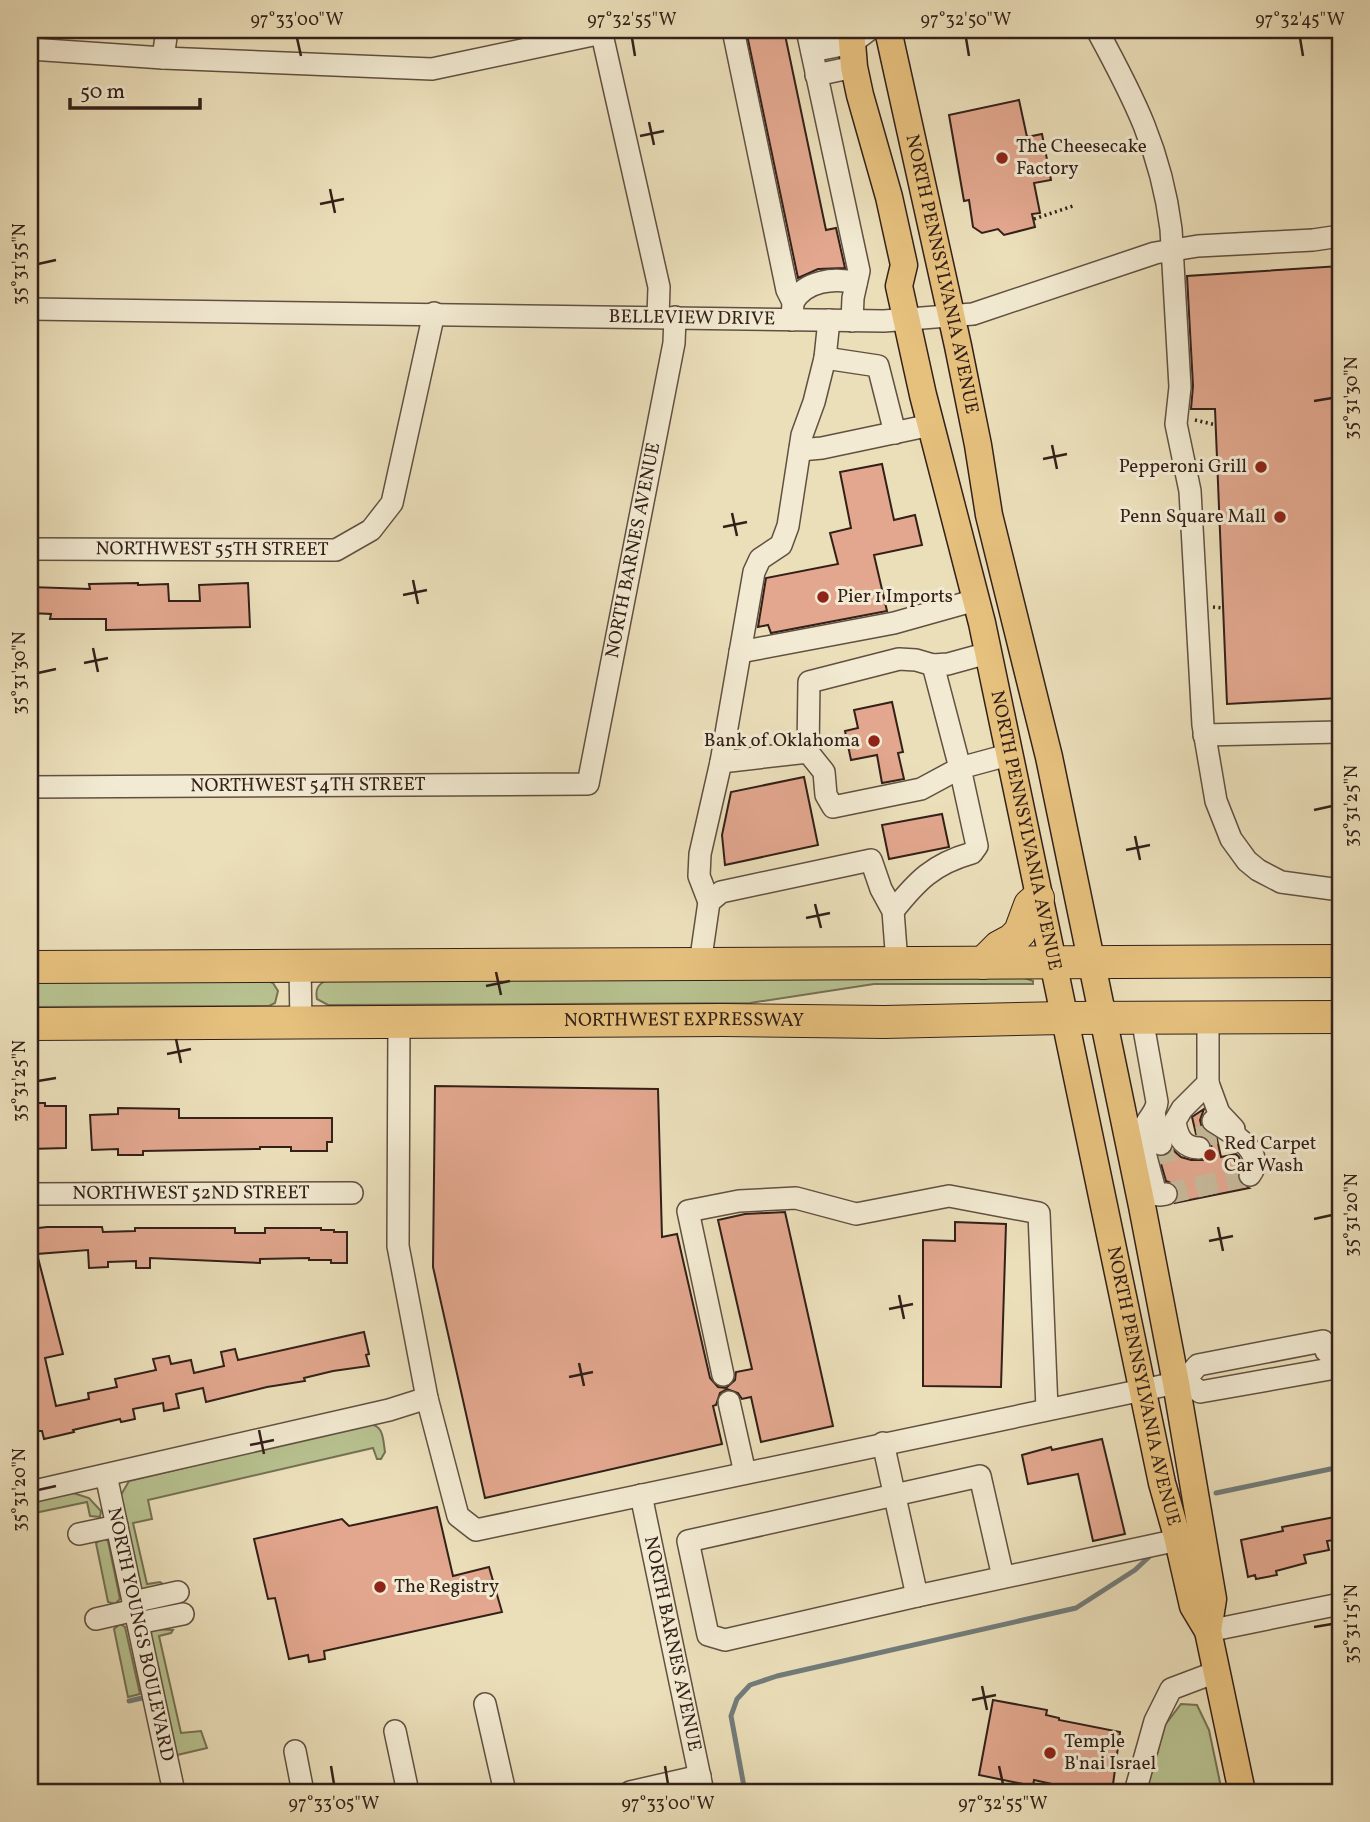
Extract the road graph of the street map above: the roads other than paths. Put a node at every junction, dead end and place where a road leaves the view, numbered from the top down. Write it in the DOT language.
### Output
graph roads {
  1 [pos="167,30"];
  2 [pos="733,30"];
  3 [pos="807,30"];
  4 [pos="888,30"];
  5 [pos="1097,30"];
  6 [pos="602,31"];
  7 [pos="857,42"];
  8 [pos="30,49"];
  9 [pos="812,51"];
  10 [pos="163,58"];
  11 [pos="816,75"];
  12 [pos="1340,236"];
  13 [pos="1172,250"];
  14 [pos="904,265"];
  15 [pos="856,283"];
  16 [pos="30,309"];
  17 [pos="792,311"];
  18 [pos="434,313"];
  19 [pos="950,316"];
  20 [pos="667,317"];
  21 [pos="829,320"];
  22 [pos="907,320"];
  23 [pos="852,321"];
  24 [pos="825,358"];
  25 [pos="931,425"];
  26 [pos="895,433"];
  27 [pos="800,450"];
  28 [pos="30,549"];
  29 [pos="976,600"];
  30 [pos="740,652"];
  31 [pos="988,653"];
  32 [pos="933,665"];
  33 [pos="1340,732"];
  34 [pos="1204,735"];
  35 [pos="808,752"];
  36 [pos="1008,755"];
  37 [pos="721,762"];
  38 [pos="960,768"];
  39 [pos="588,784"];
  40 [pos="30,786"];
  41 [pos="1340,890"];
  42 [pos="1038,898"];
  43 [pos="709,902"];
  44 [pos="890,906"];
  45 [pos="1340,961"];
  46 [pos="1091,962"];
  47 [pos="897,963"];
  48 [pos="984,963"];
  49 [pos="1051,963"];
  50 [pos="700,964"];
  51 [pos="300,966"];
  52 [pos="30,967"];
  53 [pos="1340,1017"];
  54 [pos="1063,1018"];
  55 [pos="1103,1018"];
  56 [pos="1142,1018"];
  57 [pos="1208,1018"];
  58 [pos="399,1022"];
  59 [pos="301,1023"];
  60 [pos="30,1024"];
  61 [pos="1208,1083"];
  62 [pos="1154,1113"];
  63 [pos="1195,1146"];
  64 [pos="1250,1175"];
  65 [pos="30,1194"];
  66 [pos="352,1194"];
  67 [pos="1330,1352"];
  68 [pos="723,1376"];
  69 [pos="1181,1382"];
  70 [pos="1143,1389"];
  71 [pos="427,1398"];
  72 [pos="729,1402"];
  73 [pos="1047,1409"];
  74 [pos="883,1443"];
  75 [pos="745,1473"];
  76 [pos="106,1475"];
  77 [pos="30,1492"];
  78 [pos="641,1495"];
  79 [pos="896,1497"];
  80 [pos="117,1526"];
  81 [pos="79,1534"];
  82 [pos="1178,1540"];
  83 [pos="1003,1577"];
  84 [pos="698,1591"];
  85 [pos="178,1592"];
  86 [pos="917,1596"];
  87 [pos="663,1599"];
  88 [pos="1340,1604"];
  89 [pos="135,1612"];
  90 [pos="183,1614"];
  91 [pos="96,1619"];
  92 [pos="1208,1631"];
  93 [pos="1216,1672"];
  94 [pos="485,1704"];
  95 [pos="395,1731"];
  96 [pos="295,1752"];
  97 [pos="701,1784"];
  98 [pos="174,1792"];
  99 [pos="303,1792"];
  100 [pos="408,1792"];
  101 [pos="505,1792"];
  102 [pos="630,1792"];
  103 [pos="1135,1792"];
  104 [pos="1242,1792"];
  1 -- 10 [label="street"];
  2 -- 17 [label="street"];
  3 -- 9 [label="street"];
  4 -- 19 [label="main road, NORTH PENNSYLVANIA AVENUE"];
  5 -- 13 [label="street"];
  6 -- 10 [label="street"];
  6 -- 20 [label="street, NORTH BARNES AVENUE"];
  7 -- 9 [label="street"];
  7 -- 11 [label="street"];
  7 -- 14 [label="main road, NORTH PENNSYLVANIA AVENUE"];
  8 -- 10 [label="street"];
  9 -- 11 [label="street"];
  11 -- 15 [label="street"];
  12 -- 13 [label="street, BELLEVIEW DRIVE"];
  13 -- 19 [label="street, BELLEVIEW DRIVE"];
  13 -- 34 [label="street"];
  14 -- 19 [label="main road"];
  14 -- 22 [label="main road, NORTH PENNSYLVANIA AVENUE"];
  15 -- 17 [label="street"];
  15 -- 23 [label="street"];
  16 -- 18 [label="street, BELLEVIEW DRIVE"];
  17 -- 20 [label="street, BELLEVIEW DRIVE"];
  17 -- 21 [label="street, BELLEVIEW DRIVE"];
  18 -- 20 [label="street, BELLEVIEW DRIVE"];
  18 -- 28 [label="street, NORTHWEST 55TH STREET"];
  19 -- 22 [label="street, BELLEVIEW DRIVE"];
  19 -- 46 [label="main road, NORTH PENNSYLVANIA AVENUE"];
  20 -- 39 [label="street, NORTH BARNES AVENUE"];
  21 -- 23 [label="street, BELLEVIEW DRIVE"];
  21 -- 24 [label="street"];
  22 -- 23 [label="street, BELLEVIEW DRIVE"];
  22 -- 25 [label="main road, NORTH PENNSYLVANIA AVENUE"];
  24 -- 26 [label="street"];
  24 -- 27 [label="street"];
  25 -- 26 [label="street"];
  25 -- 29 [label="main road, NORTH PENNSYLVANIA AVENUE"];
  26 -- 27 [label="street"];
  27 -- 30 [label="street"];
  29 -- 30 [label="street"];
  29 -- 31 [label="main road, NORTH PENNSYLVANIA AVENUE"];
  30 -- 37 [label="street"];
  31 -- 32 [label="street"];
  31 -- 36 [label="main road, NORTH PENNSYLVANIA AVENUE"];
  32 -- 35 [label="street"];
  32 -- 38 [label="street"];
  33 -- 34 [label="street"];
  34 -- 41 [label="street"];
  35 -- 37 [label="street"];
  35 -- 38 [label="street"];
  36 -- 38 [label="street"];
  36 -- 42 [label="main road, NORTH PENNSYLVANIA AVENUE"];
  37 -- 43 [label="street"];
  38 -- 44 [label="street"];
  39 -- 40 [label="street, NORTHWEST 54TH STREET"];
  42 -- 48 [label="highway"];
  42 -- 49 [label="main road, NORTH PENNSYLVANIA AVENUE"];
  43 -- 44 [label="street"];
  43 -- 50 [label="street"];
  44 -- 47 [label="street"];
  45 -- 46 [label="highway"];
  46 -- 49 [label="highway"];
  46 -- 55 [label="main road, NORTH PENNSYLVANIA AVENUE"];
  47 -- 48 [label="highway"];
  47 -- 50 [label="highway"];
  48 -- 49 [label="highway"];
  49 -- 54 [label="main road, NORTH PENNSYLVANIA AVENUE"];
  50 -- 51 [label="highway"];
  51 -- 52 [label="highway"];
  51 -- 59 [label="street"];
  53 -- 57 [label="highway, NORTHWEST EXPRESSWAY"];
  54 -- 55 [label="highway, NORTHWEST EXPRESSWAY"];
  54 -- 58 [label="highway, NORTHWEST EXPRESSWAY"];
  54 -- 70 [label="main road, NORTH PENNSYLVANIA AVENUE"];
  55 -- 56 [label="highway, NORTHWEST EXPRESSWAY"];
  55 -- 69 [label="main road, NORTH PENNSYLVANIA AVENUE"];
  56 -- 57 [label="highway, NORTHWEST EXPRESSWAY"];
  56 -- 62 [label="street"];
  57 -- 61 [label="street"];
  58 -- 59 [label="highway, NORTHWEST EXPRESSWAY"];
  58 -- 71 [label="street"];
  59 -- 60 [label="highway, NORTHWEST EXPRESSWAY"];
  61 -- 63 [label="street"];
  61 -- 63 [label="street"];
  62 -- 63 [label="street"];
  62 -- 63 [label="street"];
  63 -- 64 [label="street"];
  65 -- 66 [label="street, NORTHWEST 52ND STREET"];
  67 -- 69 [label="street"];
  67 -- 69 [label="street"];
  68 -- 73 [label="street"];
  69 -- 70 [label="street"];
  69 -- 92 [label="main road, NORTH PENNSYLVANIA AVENUE"];
  70 -- 73 [label="street"];
  70 -- 82 [label="main road, NORTH PENNSYLVANIA AVENUE"];
  71 -- 76 [label="street"];
  71 -- 78 [label="street"];
  72 -- 75 [label="street"];
  73 -- 74 [label="street"];
  74 -- 75 [label="street"];
  74 -- 79 [label="street"];
  75 -- 78 [label="street"];
  76 -- 77 [label="street"];
  76 -- 80 [label="street, NORTH YOUNGS BOULEVARD"];
  78 -- 87 [label="street, NORTH BARNES AVENUE"];
  79 -- 83 [label="street"];
  79 -- 84 [label="street"];
  79 -- 86 [label="street"];
  80 -- 81 [label="street"];
  80 -- 89 [label="street, NORTH YOUNGS BOULEVARD"];
  82 -- 83 [label="street"];
  82 -- 92 [label="main road, NORTH PENNSYLVANIA AVENUE"];
  83 -- 86 [label="street"];
  84 -- 86 [label="street"];
  84 -- 87 [label="street"];
  85 -- 89 [label="street"];
  87 -- 97 [label="street, NORTH BARNES AVENUE"];
  88 -- 92 [label="street"];
  89 -- 90 [label="street"];
  89 -- 91 [label="street"];
  89 -- 98 [label="street, NORTH YOUNGS BOULEVARD"];
  92 -- 93 [label="main road, NORTH PENNSYLVANIA AVENUE"];
  93 -- 103 [label="street"];
  93 -- 104 [label="main road, NORTH PENNSYLVANIA AVENUE"];
  94 -- 101 [label="street"];
  95 -- 100 [label="street"];
  96 -- 99 [label="street"];
  97 -- 102 [label="street"];
}
